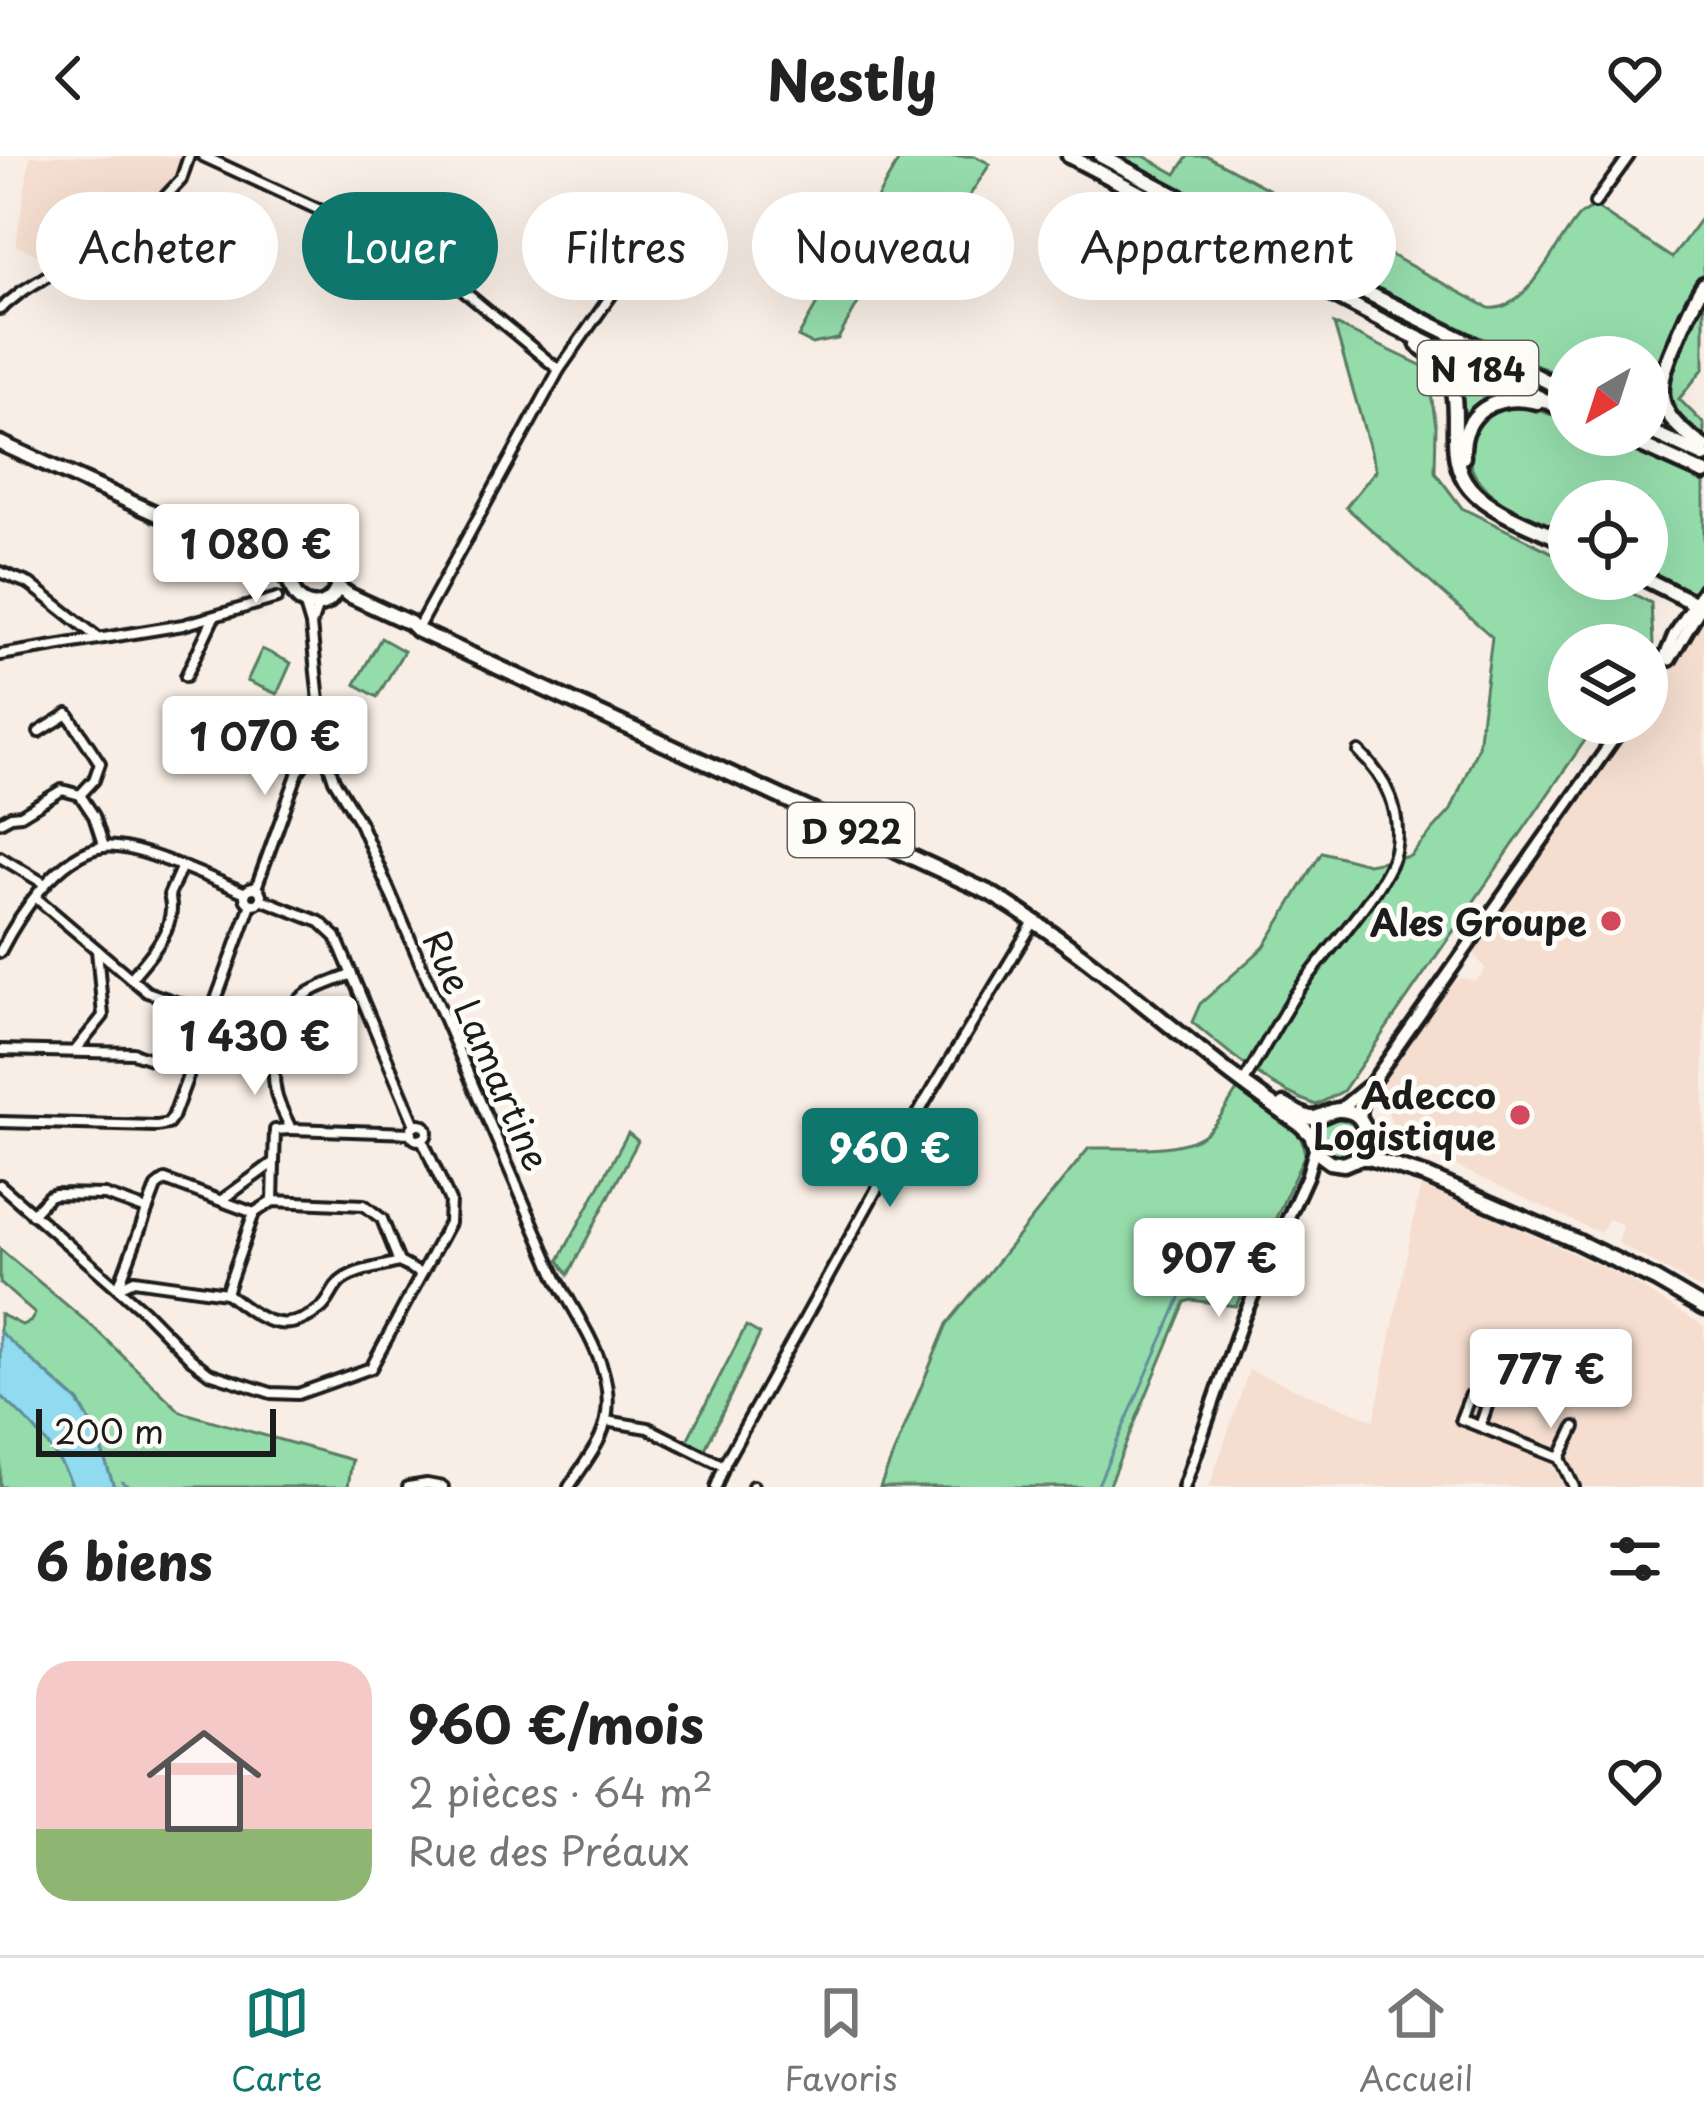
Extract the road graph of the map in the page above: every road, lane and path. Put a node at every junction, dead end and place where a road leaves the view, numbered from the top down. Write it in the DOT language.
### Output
graph roads {
  1 [pos="189,156"];
  2 [pos="203,156"];
  3 [pos="1069,156"];
  4 [pos="1101,156"];
  5 [pos="1629,156"];
  6 [pos="1594,203"];
  7 [pos="1704,284"];
  8 [pos="608,300"];
  9 [pos="0,309"];
  10 [pos="1388,323"];
  11 [pos="1668,359"];
  12 [pos="559,370"];
  13 [pos="1548,381"];
  14 [pos="1548,403"];
  15 [pos="1548,406"];
  16 [pos="1668,414"];
  17 [pos="1668,438"];
  18 [pos="0,443"];
  19 [pos="1704,451"];
  20 [pos="1666,456"];
  21 [pos="1704,473"];
  22 [pos="1496,507"];
  23 [pos="1548,533"];
  24 [pos="265,563"];
  25 [pos="296,568"];
  26 [pos="0,572"];
  27 [pos="292,584"];
  28 [pos="337,587"];
  29 [pos="1704,588"];
  30 [pos="1668,589"];
  31 [pos="277,598"];
  32 [pos="313,602"];
  33 [pos="1700,604"];
  34 [pos="213,617"];
  35 [pos="417,630"];
  36 [pos="98,638"];
  37 [pos="1668,647"];
  38 [pos="0,655"];
  39 [pos="186,676"];
  40 [pos="39,732"];
  41 [pos="1610,744"];
  42 [pos="325,748"];
  43 [pos="1359,752"];
  44 [pos="80,795"];
  45 [pos="0,822"];
  46 [pos="104,847"];
  47 [pos="0,857"];
  48 [pos="181,868"];
  49 [pos="45,884"];
  50 [pos="251,891"];
  51 [pos="35,897"];
  52 [pos="256,901"];
  53 [pos="1035,920"];
  54 [pos="3,940"];
  55 [pos="97,949"];
  56 [pos="0,952"];
  57 [pos="352,974"];
  58 [pos="131,979"];
  59 [pos="211,1015"];
  60 [pos="0,1050"];
  61 [pos="74,1052"];
  62 [pos="151,1059"];
  63 [pos="1371,1084"];
  64 [pos="1247,1085"];
  65 [pos="1339,1110"];
  66 [pos="1323,1115"];
  67 [pos="1361,1121"];
  68 [pos="0,1122"];
  69 [pos="291,1129"];
  70 [pos="414,1129"];
  71 [pos="1366,1139"];
  72 [pos="1314,1143"];
  73 [pos="1354,1160"];
  74 [pos="1328,1161"];
  75 [pos="274,1162"];
  76 [pos="1307,1176"];
  77 [pos="1426,1176"];
  78 [pos="0,1185"];
  79 [pos="221,1201"];
  80 [pos="273,1202"];
  81 [pos="147,1210"];
  82 [pos="254,1213"];
  83 [pos="32,1214"];
  84 [pos="399,1262"];
  85 [pos="421,1274"];
  86 [pos="118,1288"];
  87 [pos="226,1293"];
  88 [pos="1704,1308"];
  89 [pos="606,1421"];
  90 [pos="1480,1426"];
  91 [pos="1575,1427"];
  92 [pos="1560,1458"];
  93 [pos="724,1466"];
  94 [pos="408,1487"];
  95 [pos="443,1487"];
  96 [pos="569,1487"];
  97 [pos="716,1487"];
  98 [pos="1184,1487"];
  99 [pos="1574,1487"];
  1 -- 9 [label="street"];
  2 -- 12 [label="street"];
  3 -- 10 [label="main road, N 184"];
  4 -- 13 [label="main road, N 184"];
  5 -- 6 [label="street"];
  7 -- 11 [label="main road"];
  8 -- 12 [label="street"];
  10 -- 14 [label="main road, N 184"];
  10 -- 22 [label="main road"];
  12 -- 35 [label="street"];
  15 -- 22 [label="main road"];
  16 -- 19 [label="main road"];
  17 -- 19 [label="main road"];
  18 -- 24 [label="main road"];
  20 -- 21 [label="main road"];
  22 -- 23 [label="main road"];
  24 -- 25 [label="main road"];
  24 -- 27 [label="main road"];
  25 -- 27 [label="main road"];
  25 -- 28 [label="main road"];
  26 -- 36 [label="street"];
  27 -- 31 [label="street"];
  27 -- 32 [label="main road"];
  28 -- 32 [label="main road"];
  28 -- 35 [label="main road, D 922"];
  29 -- 33 [label="street"];
  30 -- 33 [label="main road"];
  31 -- 32 [label="street"];
  31 -- 34 [label="street"];
  32 -- 35 [label="main road, D 922"];
  32 -- 42 [label="street, Rue Lamartine"];
  33 -- 37 [label="street"];
  34 -- 36 [label="street"];
  34 -- 39 [label="street"];
  35 -- 53 [label="main road, D 922"];
  36 -- 38 [label="street"];
  40 -- 44 [label="street"];
  41 -- 63 [label="street"];
  42 -- 50 [label="street"];
  42 -- 89 [label="street, Rue Lamartine"];
  43 -- 64 [label="street"];
  44 -- 45 [label="street"];
  44 -- 46 [label="street"];
  46 -- 48 [label="street"];
  46 -- 49 [label="street"];
  47 -- 49 [label="street"];
  48 -- 50 [label="street"];
  48 -- 58 [label="street"];
  49 -- 51 [label="street"];
  50 -- 52 [label="street"];
  51 -- 54 [label="street"];
  51 -- 55 [label="street"];
  52 -- 57 [label="street"];
  52 -- 59 [label="street"];
  53 -- 64 [label="main road, D 922"];
  53 -- 93 [label="street"];
  54 -- 56 [label="street"];
  55 -- 58 [label="street"];
  55 -- 61 [label="street"];
  57 -- 69 [label="street"];
  57 -- 70 [label="street"];
  58 -- 59 [label="street"];
  59 -- 68 [label="street"];
  60 -- 61 [label="street"];
  61 -- 62 [label="street"];
  63 -- 65 [label="street"];
  63 -- 67 [label="street"];
  64 -- 66 [label="main road, D 922"];
  64 -- 72 [label="main road, D 922"];
  65 -- 66 [label="main road"];
  65 -- 67 [label="main road"];
  66 -- 72 [label="main road"];
  67 -- 71 [label="main road"];
  69 -- 70 [label="street"];
  69 -- 75 [label="street"];
  70 -- 85 [label="street"];
  71 -- 73 [label="main road"];
  71 -- 77 [label="main road"];
  72 -- 74 [label="main road"];
  72 -- 76 [label="street"];
  73 -- 74 [label="main road"];
  73 -- 77 [label="main road"];
  74 -- 76 [label="street"];
  75 -- 79 [label="street"];
  75 -- 80 [label="street"];
  76 -- 98 [label="street"];
  77 -- 88 [label="main road"];
  78 -- 83 [label="street"];
  79 -- 81 [label="street"];
  79 -- 82 [label="street"];
  80 -- 82 [label="street"];
  80 -- 84 [label="street"];
  81 -- 83 [label="street"];
  81 -- 86 [label="street"];
  82 -- 87 [label="street"];
  83 -- 86 [label="street"];
  84 -- 85 [label="street"];
  84 -- 87 [label="street"];
  85 -- 86 [label="street"];
  86 -- 87 [label="street"];
  89 -- 93 [label="street"];
  89 -- 96 [label="street"];
  90 -- 92 [label="street"];
  91 -- 92 [label="street"];
  92 -- 99 [label="street"];
  93 -- 97 [label="street"];
  94 -- 95 [label="street"];
}
